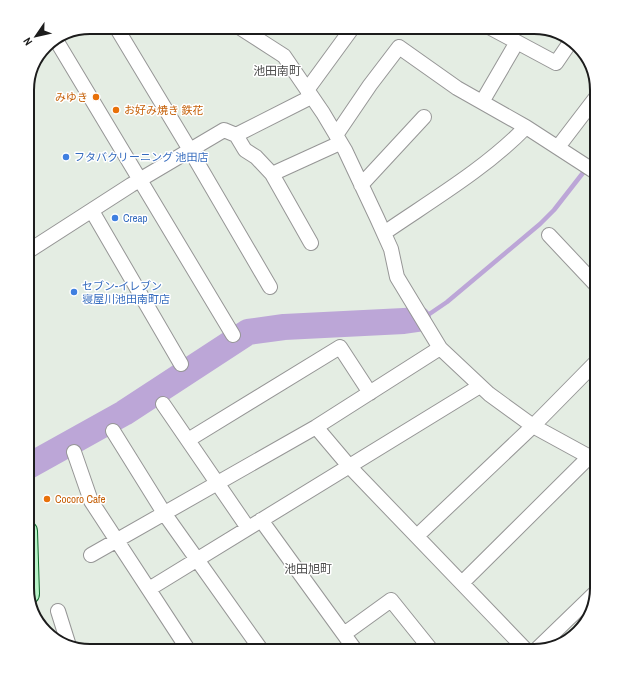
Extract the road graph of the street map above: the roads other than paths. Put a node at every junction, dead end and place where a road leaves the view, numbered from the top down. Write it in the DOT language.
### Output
graph roads {
  1 [pos="120,34"];
  2 [pos="250,34"];
  3 [pos="348,34"];
  4 [pos="502,34"];
  5 [pos="517,42"];
  6 [pos="58,44"];
  7 [pos="568,45"];
  8 [pos="308,94"];
  9 [pos="482,102"];
  10 [pos="590,105"];
  11 [pos="424,117"];
  12 [pos="526,127"];
  13 [pos="236,135"];
  14 [pos="338,139"];
  15 [pos="558,147"];
  16 [pos="190,150"];
  17 [pos="590,168"];
  18 [pos="272,174"];
  19 [pos="140,180"];
  20 [pos="361,185"];
  21 [pos="92,211"];
  22 [pos="384,233"];
  23 [pos="549,235"];
  24 [pos="311,243"];
  25 [pos="34,248"];
  26 [pos="590,279"];
  27 [pos="270,287"];
  28 [pos="233,335"];
  29 [pos="440,348"];
  30 [pos="181,364"];
  31 [pos="590,373"];
  32 [pos="480,386"];
  33 [pos="370,393"];
  34 [pos="163,404"];
  35 [pos="533,426"];
  36 [pos="316,427"];
  37 [pos="113,431"];
  38 [pos="188,440"];
  39 [pos="74,452"];
  40 [pos="590,457"];
  41 [pos="590,462"];
  42 [pos="349,466"];
  43 [pos="217,483"];
  44 [pos="164,513"];
  45 [pos="261,520"];
  46 [pos="248,528"];
  47 [pos="417,536"];
  48 [pos="116,540"];
  49 [pos="91,555"];
  50 [pos="197,560"];
  51 [pos="462,583"];
  52 [pos="149,589"];
  53 [pos="588,602"];
  54 [pos="58,611"];
  55 [pos="344,634"];
  56 [pos="561,636"];
  57 [pos="67,639"];
  58 [pos="184,644"];
  59 [pos="257,644"];
  60 [pos="349,644"];
  61 [pos="426,644"];
  62 [pos="520,644"];
  1 -- 16 [label="street"];
  2 -- 8 [label="street"];
  3 -- 8 [label="street"];
  4 -- 5 [label="street"];
  5 -- 7 [label="street"];
  5 -- 9 [label="street"];
  6 -- 19 [label="street"];
  8 -- 13 [label="street"];
  8 -- 14 [label="street"];
  9 -- 12 [label="street"];
  9 -- 14 [label="street"];
  10 -- 15 [label="street"];
  11 -- 20 [label="street"];
  12 -- 15 [label="street"];
  12 -- 22 [label="street"];
  13 -- 16 [label="street"];
  13 -- 18 [label="street"];
  14 -- 18 [label="street"];
  14 -- 20 [label="street"];
  15 -- 17 [label="street"];
  16 -- 19 [label="street"];
  16 -- 27 [label="street"];
  18 -- 24 [label="street"];
  19 -- 21 [label="street"];
  19 -- 28 [label="street"];
  20 -- 22 [label="street"];
  21 -- 25 [label="street"];
  21 -- 30 [label="street"];
  22 -- 29 [label="street"];
  23 -- 26 [label="street"];
  29 -- 32 [label="street"];
  29 -- 33 [label="street"];
  31 -- 35 [label="street"];
  32 -- 35 [label="street"];
  32 -- 42 [label="street"];
  33 -- 36 [label="street"];
  33 -- 38 [label="street"];
  34 -- 38 [label="street"];
  35 -- 40 [label="street"];
  35 -- 47 [label="street"];
  36 -- 42 [label="street"];
  36 -- 43 [label="street"];
  37 -- 44 [label="street"];
  38 -- 43 [label="street"];
  39 -- 48 [label="street"];
  41 -- 51 [label="street"];
  42 -- 45 [label="street"];
  42 -- 47 [label="street"];
  43 -- 44 [label="street"];
  43 -- 46 [label="street"];
  44 -- 48 [label="street"];
  44 -- 50 [label="street"];
  45 -- 46 [label="street"];
  45 -- 55 [label="street"];
  46 -- 50 [label="street"];
  47 -- 51 [label="street"];
  48 -- 49 [label="street"];
  48 -- 52 [label="street"];
  50 -- 52 [label="street"];
  50 -- 59 [label="street"];
  51 -- 62 [label="street"];
  52 -- 58 [label="street"];
  53 -- 56 [label="street"];
  54 -- 57 [label="street"];
  55 -- 60 [label="street"];
  55 -- 61 [label="street"];
}
